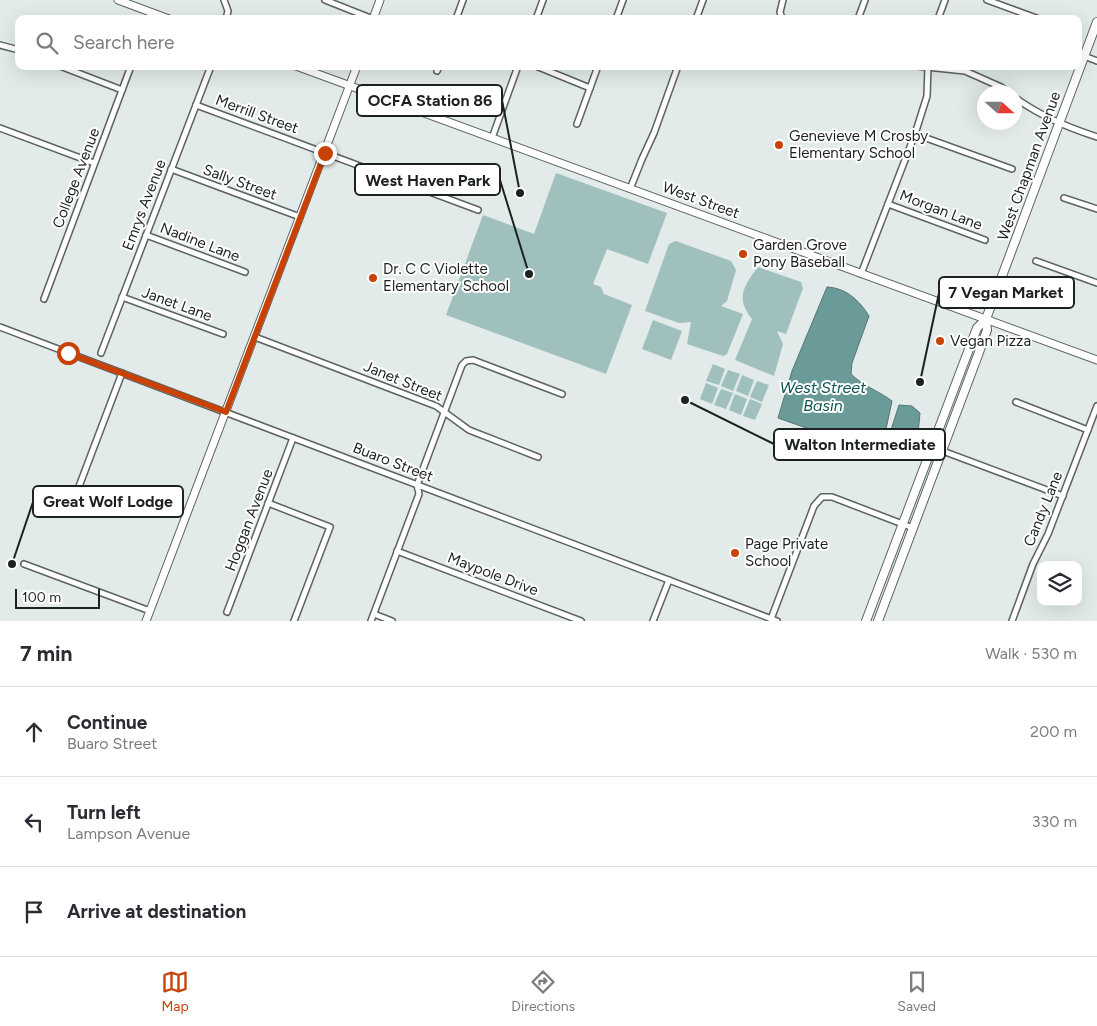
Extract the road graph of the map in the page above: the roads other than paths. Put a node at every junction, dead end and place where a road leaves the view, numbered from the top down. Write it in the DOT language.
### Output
graph roads {
  1 [pos="118,0"];
  2 [pos="224,0"];
  3 [pos="325,0"];
  4 [pos="380,0"];
  5 [pos="463,0"];
  6 [pos="543,0"];
  7 [pos="623,0"];
  8 [pos="702,0"];
  9 [pos="783,0"];
  10 [pos="865,0"];
  11 [pos="945,0"];
  12 [pos="987,0"];
  13 [pos="148,15"];
  14 [pos="227,15"];
  15 [pos="363,15"];
  16 [pos="374,15"];
  17 [pos="457,15"];
  18 [pos="537,15"];
  19 [pos="617,15"];
  20 [pos="697,15"];
  21 [pos="781,15"];
  22 [pos="859,15"];
  23 [pos="939,15"];
  24 [pos="1028,15"];
  25 [pos="1097,22"];
  26 [pos="0,45"];
  27 [pos="15,49"];
  28 [pos="1084,56"];
  29 [pos="1082,61"];
  30 [pos="1097,61"];
  31 [pos="70,70"];
  32 [pos="130,70"];
  33 [pos="209,70"];
  34 [pos="307,70"];
  35 [pos="355,70"];
  36 [pos="517,70"];
  37 [pos="546,70"];
  38 [pos="597,70"];
  39 [pos="677,70"];
  40 [pos="928,70"];
  41 [pos="956,70"];
  42 [pos="1079,70"];
  43 [pos="996,85"];
  44 [pos="350,86"];
  45 [pos="590,88"];
  46 [pos="122,90"];
  47 [pos="1022,103"];
  48 [pos="196,105"];
  49 [pos="577,124"];
  50 [pos="1059,124"];
  51 [pos="0,128"];
  52 [pos="914,134"];
  53 [pos="1097,137"];
  54 [pos="492,138"];
  55 [pos="325,153"];
  56 [pos="94,163"];
  57 [pos="171,169"];
  58 [pos="1012,169"];
  59 [pos="630,188"];
  60 [pos="1064,198"];
  61 [pos="888,204"];
  62 [pos="478,210"];
  63 [pos="1097,210"];
  64 [pos="300,218"];
  65 [pos="146,235"];
  66 [pos="985,240"];
  67 [pos="1036,261"];
  68 [pos="246,272"];
  69 [pos="860,274"];
  70 [pos="1097,283"];
  71 [pos="122,297"];
  72 [pos="44,299"];
  73 [pos="986,319"];
  74 [pos="0,327"];
  75 [pos="223,334"];
  76 [pos="255,337"];
  77 [pos="101,352"];
  78 [pos="1097,360"];
  79 [pos="122,373"];
  80 [pos="562,394"];
  81 [pos="1016,402"];
  82 [pos="1097,406"];
  83 [pos="444,411"];
  84 [pos="226,412"];
  85 [pos="1088,430"];
  86 [pos="294,438"];
  87 [pos="932,447"];
  88 [pos="942,451"];
  89 [pos="538,457"];
  90 [pos="417,485"];
  91 [pos="1063,496"];
  92 [pos="74,497"];
  93 [pos="268,503"];
  94 [pos="903,524"];
  95 [pos="913,528"];
  96 [pos="397,551"];
  97 [pos="24,564"];
  98 [pos="669,580"];
  99 [pos="150,611"];
  100 [pos="227,612"];
  101 [pos="374,614"];
  102 [pos="774,620"];
  103 [pos="146,621"];
  104 [pos="294,621"];
  105 [pos="371,621"];
  106 [pos="392,621"];
  107 [pos="581,621"];
  108 [pos="654,621"];
  109 [pos="866,621"];
  110 [pos="878,621"];
  111 [pos="1012,621"];
  1 -- 13 [label="main road"];
  2 -- 14 [label="street"];
  3 -- 15 [label="street"];
  4 -- 16 [label="main road"];
  5 -- 17 [label="street"];
  6 -- 18 [label="street"];
  7 -- 19 [label="street"];
  8 -- 20 [label="street"];
  9 -- 21 [label="street"];
  10 -- 22 [label="street"];
  11 -- 23 [label="street"];
  12 -- 24 [label="street"];
  25 -- 28 [label="main road, West Chapman Avenue"];
  26 -- 27 [label="street"];
  28 -- 29 [label="main road, West Chapman Avenue"];
  28 -- 30 [label="street"];
  31 -- 46 [label="street"];
  32 -- 46 [label="street, College Avenue"];
  33 -- 48 [label="street, Emrys Avenue"];
  34 -- 44 [label="main road, West Street"];
  35 -- 44 [label="main road"];
  36 -- 54 [label="street"];
  37 -- 45 [label="street"];
  38 -- 45 [label="street"];
  39 -- 59 [label="street"];
  40 -- 52 [label="street"];
  41 -- 43 [label="street"];
  42 -- 50 [label="main road, West Chapman Avenue"];
  44 -- 54 [label="main road, West Street"];
  44 -- 55 [label="main road"];
  45 -- 49 [label="street"];
  46 -- 56 [label="street, College Avenue"];
  47 -- 50 [label="street"];
  48 -- 55 [label="street, Merrill Street"];
  48 -- 57 [label="street, Emrys Avenue"];
  50 -- 53 [label="street"];
  50 -- 73 [label="main road, West Chapman Avenue"];
  51 -- 56 [label="street"];
  52 -- 58 [label="street"];
  52 -- 61 [label="street"];
  54 -- 59 [label="main road, West Street"];
  55 -- 62 [label="street, Merrill Street"];
  55 -- 64 [label="main road"];
  56 -- 72 [label="street, College Avenue"];
  57 -- 64 [label="street, Sally Street"];
  57 -- 65 [label="street, Emrys Avenue"];
  59 -- 69 [label="main road, West Street"];
  60 -- 63 [label="street"];
  61 -- 66 [label="street, Morgan Lane"];
  61 -- 69 [label="street"];
  64 -- 76 [label="main road"];
  65 -- 68 [label="street, Nadine Lane"];
  65 -- 71 [label="street, Emrys Avenue"];
  67 -- 70 [label="street"];
  69 -- 73 [label="main road, West Street"];
  71 -- 75 [label="street, Janet Lane"];
  71 -- 77 [label="street, Emrys Avenue"];
  73 -- 78 [label="main road, West Street"];
  73 -- 87 [label="main road, West Chapman Avenue"];
  73 -- 88 [label="main road, West Chapman Avenue"];
  74 -- 79 [label="street, Buaro Street"];
  76 -- 83 [label="street, Janet Street"];
  76 -- 84 [label="main road"];
  79 -- 84 [label="street, Buaro Street"];
  79 -- 92 [label="street"];
  80 -- 83 [label="street"];
  81 -- 85 [label="street"];
  82 -- 85 [label="street, Candy Lane"];
  83 -- 89 [label="street, Janet Street"];
  83 -- 90 [label="street"];
  84 -- 86 [label="street, Buaro Street"];
  84 -- 99 [label="main road"];
  85 -- 91 [label="street, Candy Lane"];
  86 -- 90 [label="street, Buaro Street"];
  86 -- 93 [label="street, Hoggan Avenue"];
  87 -- 88 [label="street"];
  87 -- 94 [label="main road, West Chapman Avenue"];
  88 -- 91 [label="street"];
  88 -- 95 [label="main road, West Chapman Avenue"];
  90 -- 96 [label="street"];
  90 -- 98 [label="street, Buaro Street"];
  91 -- 111 [label="street, Candy Lane"];
  93 -- 100 [label="street, Hoggan Avenue"];
  93 -- 104 [label="street"];
  94 -- 95 [label="street"];
  94 -- 102 [label="street"];
  94 -- 109 [label="main road, West Chapman Avenue"];
  95 -- 110 [label="main road, West Chapman Avenue"];
  96 -- 101 [label="street"];
  96 -- 107 [label="street, Maypole Drive"];
  97 -- 99 [label="street"];
  98 -- 102 [label="street, Buaro Street"];
  98 -- 108 [label="street"];
  99 -- 103 [label="main road"];
  101 -- 105 [label="street"];
  101 -- 106 [label="street"];
}
